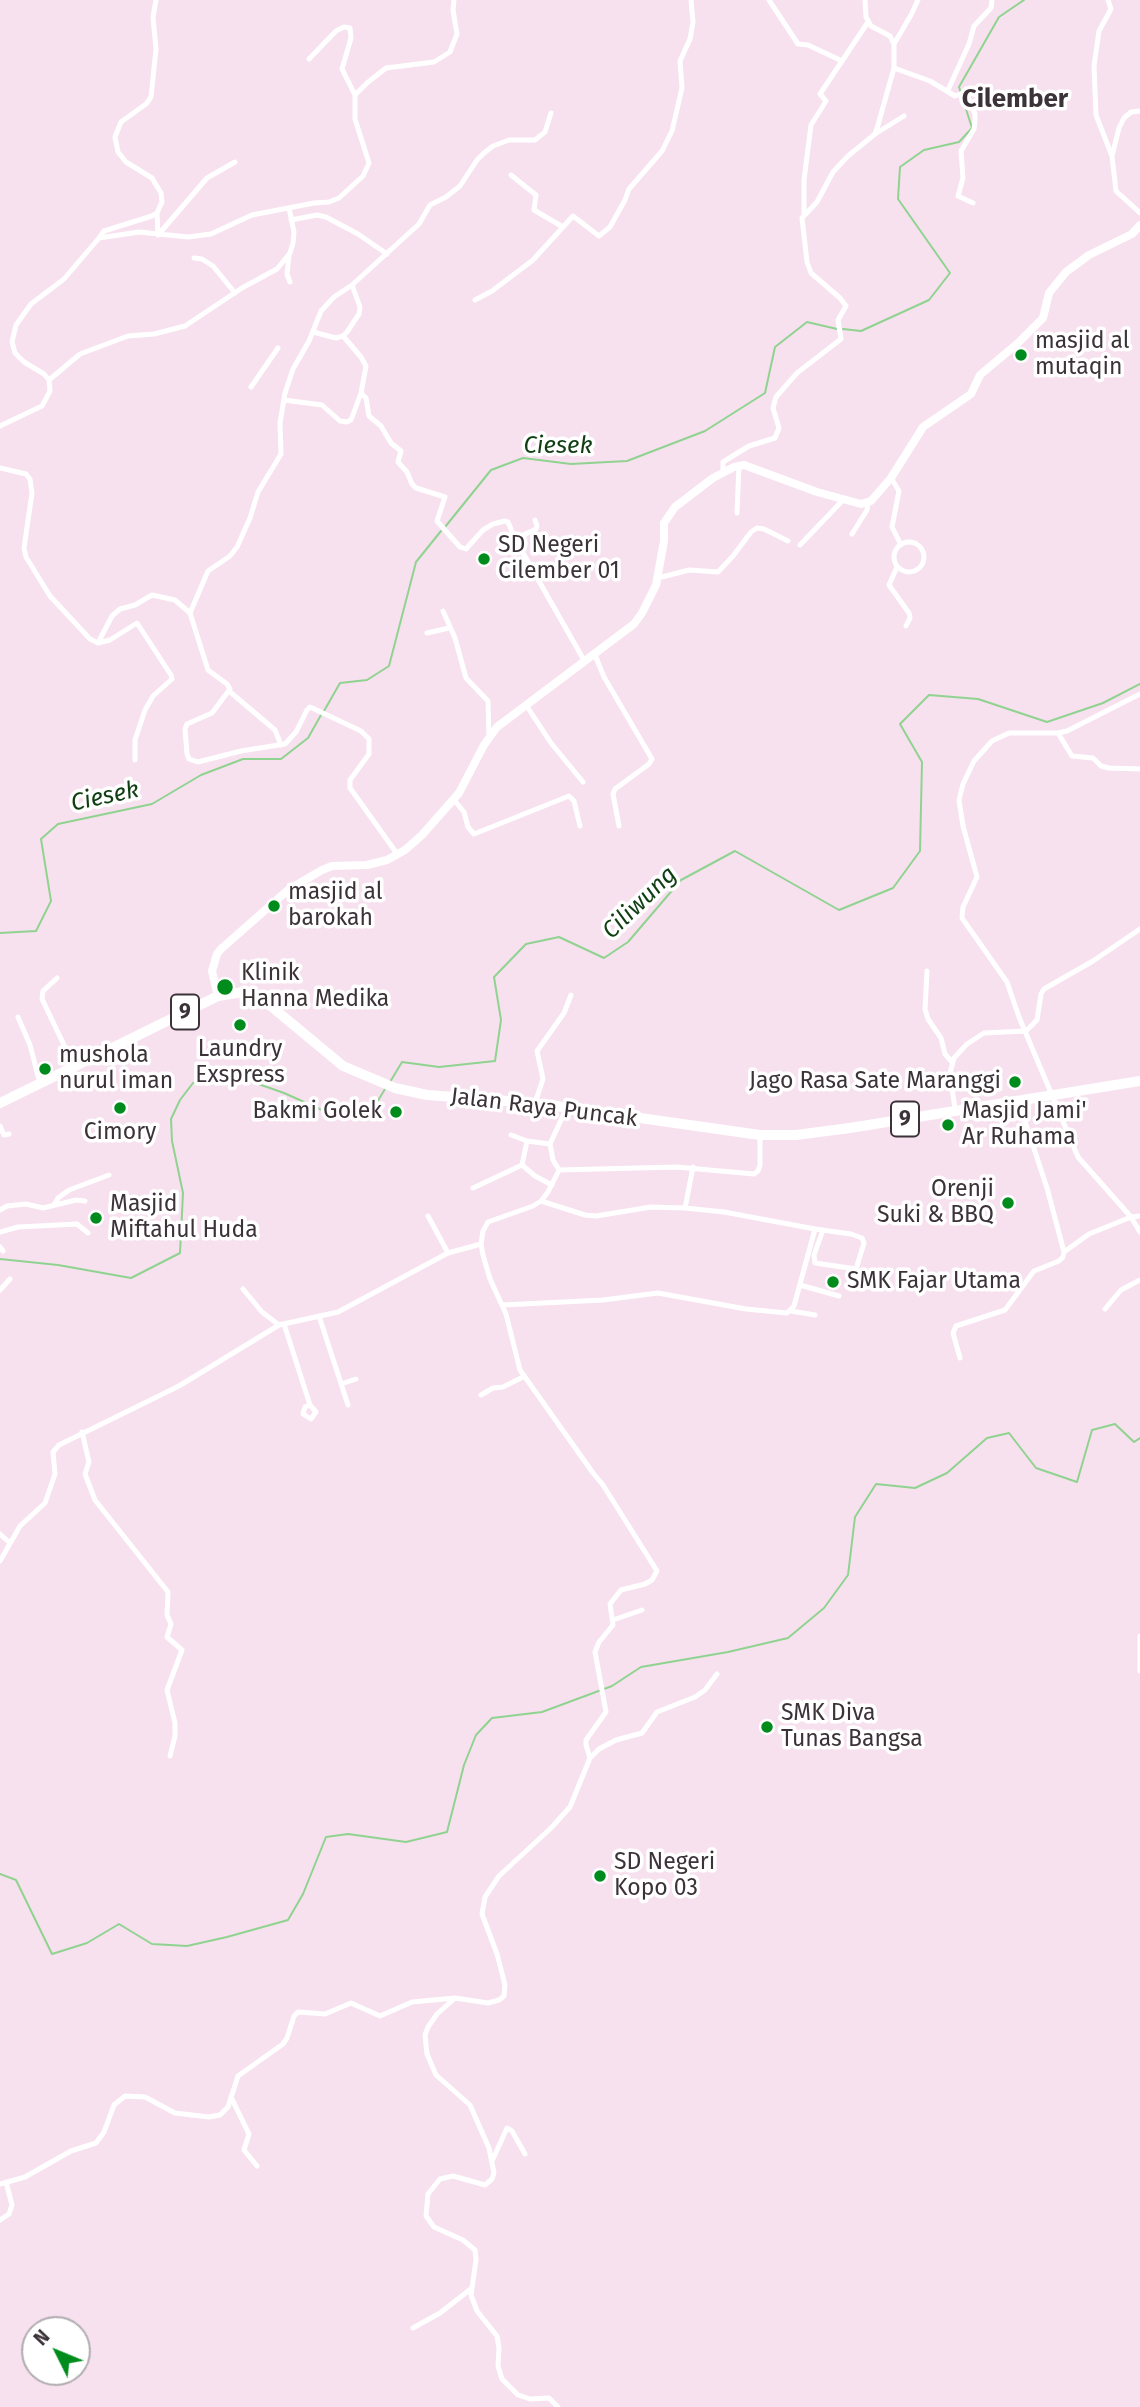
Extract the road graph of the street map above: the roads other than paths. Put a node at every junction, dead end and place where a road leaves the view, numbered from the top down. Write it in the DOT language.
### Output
graph roads {
  1 [pos="156,0"];
  2 [pos="454,0"];
  3 [pos="691,0"];
  4 [pos="769,0"];
  5 [pos="865,0"];
  6 [pos="918,0"];
  7 [pos="992,0"];
  8 [pos="1108,0"];
  9 [pos="868,22"];
  10 [pos="894,44"];
  11 [pos="309,59"];
  12 [pos="842,61"];
  13 [pos="894,68"];
  14 [pos="948,90"];
  15 [pos="355,96"];
  16 [pos="1140,111"];
  17 [pos="551,113"];
  18 [pos="904,116"];
  19 [pos="875,134"];
  20 [pos="1112,156"];
  21 [pos="235,162"];
  22 [pos="511,175"];
  23 [pos="973,204"];
  24 [pos="289,208"];
  25 [pos="157,213"];
  26 [pos="1140,213"];
  27 [pos="804,215"];
  28 [pos="291,220"];
  29 [pos="1140,225"];
  30 [pos="563,227"];
  31 [pos="158,234"];
  32 [pos="99,238"];
  33 [pos="290,253"];
  34 [pos="387,254"];
  35 [pos="194,258"];
  36 [pos="290,282"];
  37 [pos="352,285"];
  38 [pos="235,293"];
  39 [pos="475,300"];
  40 [pos="313,332"];
  41 [pos="343,336"];
  42 [pos="278,348"];
  43 [pos="48,380"];
  44 [pos="251,387"];
  45 [pos="362,393"];
  46 [pos="284,400"];
  47 [pos="0,426"];
  48 [pos="739,466"];
  49 [pos="0,468"];
  50 [pos="723,472"];
  51 [pos="891,478"];
  52 [pos="844,499"];
  53 [pos="868,502"];
  54 [pos="737,513"];
  55 [pos="535,520"];
  56 [pos="852,534"];
  57 [pos="515,539"];
  58 [pos="788,541"];
  59 [pos="800,545"];
  60 [pos="901,545"];
  61 [pos="897,567"];
  62 [pos="659,578"];
  63 [pos="443,611"];
  64 [pos="190,613"];
  65 [pos="906,626"];
  66 [pos="449,628"];
  67 [pos="427,634"];
  68 [pos="98,643"];
  69 [pos="595,655"];
  70 [pos="585,662"];
  71 [pos="229,691"];
  72 [pos="1140,694"];
  73 [pos="526,705"];
  74 [pos="1058,733"];
  75 [pos="489,737"];
  76 [pos="281,745"];
  77 [pos="135,760"];
  78 [pos="1140,769"];
  79 [pos="583,782"];
  80 [pos="454,800"];
  81 [pos="580,826"];
  82 [pos="619,826"];
  83 [pos="398,855"];
  84 [pos="1140,929"];
  85 [pos="927,971"];
  86 [pos="57,978"];
  87 [pos="571,995"];
  88 [pos="218,996"];
  89 [pos="18,1017"];
  90 [pos="1026,1031"];
  91 [pos="952,1062"];
  92 [pos="74,1066"];
  93 [pos="1140,1081"];
  94 [pos="40,1084"];
  95 [pos="1052,1096"];
  96 [pos="1018,1100"];
  97 [pos="0,1103"];
  98 [pos="534,1103"];
  99 [pos="567,1107"];
  100 [pos="955,1110"];
  101 [pos="0,1125"];
  102 [pos="9,1134"];
  103 [pos="512,1135"];
  104 [pos="760,1135"];
  105 [pos="527,1141"];
  106 [pos="550,1144"];
  107 [pos="522,1166"];
  108 [pos="693,1167"];
  109 [pos="559,1170"];
  110 [pos="109,1175"];
  111 [pos="552,1185"];
  112 [pos="473,1188"];
  113 [pos="85,1201"];
  114 [pos="541,1201"];
  115 [pos="53,1207"];
  116 [pos="685,1208"];
  117 [pos="0,1210"];
  118 [pos="428,1216"];
  119 [pos="1140,1216"];
  120 [pos="1131,1217"];
  121 [pos="816,1229"];
  122 [pos="823,1230"];
  123 [pos="0,1232"];
  124 [pos="88,1233"];
  125 [pos="1140,1233"];
  126 [pos="481,1244"];
  127 [pos="1064,1252"];
  128 [pos="449,1253"];
  129 [pos="10,1279"];
  130 [pos="1140,1280"];
  131 [pos="800,1285"];
  132 [pos="243,1289"];
  133 [pos="0,1290"];
  134 [pos="839,1296"];
  135 [pos="503,1306"];
  136 [pos="1105,1309"];
  137 [pos="790,1311"];
  138 [pos="815,1315"];
  139 [pos="319,1316"];
  140 [pos="282,1325"];
  141 [pos="960,1358"];
  142 [pos="523,1377"];
  143 [pos="356,1379"];
  144 [pos="341,1384"];
  145 [pos="481,1395"];
  146 [pos="309,1405"];
  147 [pos="348,1405"];
  148 [pos="82,1432"];
  149 [pos="0,1534"];
  150 [pos="10,1544"];
  151 [pos="0,1561"];
  152 [pos="642,1609"];
  153 [pos="613,1620"];
  154 [pos="1140,1636"];
  155 [pos="1140,1671"];
  156 [pos="717,1674"];
  157 [pos="170,1756"];
  158 [pos="590,1758"];
  159 [pos="455,1998"];
  160 [pos="231,2097"];
  161 [pos="525,2154"];
  162 [pos="492,2160"];
  163 [pos="257,2166"];
  164 [pos="3,2183"];
  165 [pos="0,2220"];
  166 [pos="472,2288"];
  167 [pos="413,2328"];
  168 [pos="558,2407"];
  1 -- 25 [label="street"];
  2 -- 15 [label="street"];
  3 -- 30 [label="street"];
  4 -- 12 [label="street"];
  5 -- 9 [label="street"];
  6 -- 10 [label="street"];
  7 -- 14 [label="street"];
  8 -- 20 [label="street"];
  9 -- 10 [label="street"];
  9 -- 12 [label="street"];
  10 -- 13 [label="street"];
  11 -- 15 [label="street"];
  12 -- 27 [label="street"];
  13 -- 14 [label="street"];
  13 -- 19 [label="street"];
  14 -- 23 [label="street"];
  15 -- 24 [label="street"];
  16 -- 20 [label="street"];
  17 -- 34 [label="street"];
  18 -- 19 [label="street"];
  19 -- 27 [label="street"];
  20 -- 26 [label="street"];
  21 -- 31 [label="street"];
  22 -- 30 [label="street"];
  24 -- 28 [label="street"];
  24 -- 31 [label="street"];
  25 -- 31 [label="street"];
  25 -- 32 [label="street"];
  27 -- 50 [label="street"];
  28 -- 33 [label="street"];
  28 -- 34 [label="street"];
  29 -- 51 [label="street"];
  30 -- 39 [label="street"];
  31 -- 32 [label="street"];
  32 -- 43 [label="street"];
  33 -- 36 [label="street"];
  33 -- 38 [label="street"];
  34 -- 37 [label="street"];
  35 -- 38 [label="street"];
  37 -- 40 [label="street"];
  37 -- 41 [label="street"];
  38 -- 43 [label="street"];
  40 -- 41 [label="street"];
  40 -- 46 [label="street"];
  41 -- 45 [label="street"];
  42 -- 44 [label="street"];
  43 -- 47 [label="street"];
  45 -- 46 [label="street"];
  45 -- 57 [label="street"];
  46 -- 64 [label="street"];
  48 -- 50 [label="street"];
  48 -- 52 [label="street"];
  48 -- 54 [label="street"];
  49 -- 68 [label="street"];
  50 -- 62 [label="street"];
  51 -- 53 [label="street"];
  51 -- 60 [label="street"];
  52 -- 53 [label="street"];
  52 -- 59 [label="street"];
  53 -- 56 [label="street"];
  55 -- 57 [label="street"];
  57 -- 70 [label="street"];
  58 -- 62 [label="street"];
  60 -- 61 [label="street"];
  60 -- 61 [label="street"];
  61 -- 65 [label="street"];
  62 -- 69 [label="street"];
  63 -- 66 [label="street"];
  64 -- 68 [label="street"];
  64 -- 71 [label="street"];
  66 -- 67 [label="street"];
  66 -- 75 [label="street"];
  68 -- 77 [label="street"];
  69 -- 70 [label="street"];
  69 -- 82 [label="street"];
  70 -- 73 [label="street"];
  71 -- 76 [label="street"];
  71 -- 76 [label="street"];
  72 -- 74 [label="street"];
  73 -- 75 [label="street"];
  73 -- 79 [label="street"];
  74 -- 78 [label="street"];
  74 -- 90 [label="street"];
  75 -- 80 [label="street"];
  76 -- 83 [label="street"];
  80 -- 81 [label="street"];
  80 -- 83 [label="street"];
  83 -- 88 [label="street"];
  84 -- 90 [label="street"];
  85 -- 91 [label="street"];
  86 -- 92 [label="street"];
  87 -- 98 [label="street"];
  88 -- 92 [label="highway, Jalan Raya Puncak / 9"];
  88 -- 98 [label="highway, Jalan Raya Puncak / 9"];
  89 -- 94 [label="street"];
  90 -- 91 [label="street"];
  90 -- 95 [label="street"];
  91 -- 100 [label="street"];
  92 -- 94 [label="highway, Jalan Raya Puncak / 9"];
  93 -- 95 [label="highway, Jalan Raya Puncak / 9"];
  94 -- 97 [label="highway, Jalan Raya Puncak / 9"];
  95 -- 96 [label="highway, Jalan Raya Puncak / 9"];
  95 -- 120 [label="street"];
  96 -- 100 [label="highway, Jalan Raya Puncak / 9"];
  96 -- 127 [label="street"];
  98 -- 99 [label="highway, Jalan Raya Puncak / 9"];
  99 -- 104 [label="highway, Jalan Raya Puncak / 9"];
  99 -- 106 [label="street"];
  100 -- 104 [label="highway, Jalan Raya Puncak / 9"];
  101 -- 102 [label="street"];
  103 -- 105 [label="street"];
  104 -- 108 [label="street"];
  105 -- 106 [label="street"];
  105 -- 107 [label="street"];
  106 -- 109 [label="street"];
  107 -- 111 [label="street"];
  107 -- 112 [label="street"];
  108 -- 109 [label="street"];
  108 -- 116 [label="street"];
  109 -- 111 [label="street"];
  110 -- 115 [label="street"];
  111 -- 114 [label="street"];
  113 -- 115 [label="street"];
  114 -- 116 [label="street"];
  114 -- 126 [label="street"];
  115 -- 117 [label="street"];
  116 -- 121 [label="street"];
  118 -- 128 [label="street"];
  119 -- 120 [label="street"];
  120 -- 125 [label="street"];
  120 -- 127 [label="street"];
  121 -- 122 [label="street"];
  121 -- 131 [label="street"];
  122 -- 122 [label="street"];
  123 -- 124 [label="street"];
  126 -- 128 [label="street"];
  126 -- 135 [label="street"];
  127 -- 141 [label="street"];
  128 -- 139 [label="street"];
  129 -- 133 [label="street"];
  130 -- 136 [label="street"];
  131 -- 134 [label="street"];
  131 -- 137 [label="street"];
  132 -- 140 [label="street"];
  135 -- 137 [label="street"];
  135 -- 142 [label="street"];
  137 -- 138 [label="street"];
  139 -- 140 [label="street"];
  139 -- 144 [label="street"];
  140 -- 146 [label="street"];
  140 -- 148 [label="street"];
  142 -- 145 [label="street"];
  142 -- 153 [label="street"];
  143 -- 144 [label="street"];
  144 -- 147 [label="street"];
  148 -- 150 [label="street"];
  148 -- 157 [label="street"];
  149 -- 150 [label="street"];
  150 -- 151 [label="street"];
  152 -- 153 [label="street"];
  153 -- 158 [label="street"];
  154 -- 155 [label="street"];
  156 -- 158 [label="street"];
  158 -- 159 [label="street"];
  159 -- 160 [label="street"];
  159 -- 162 [label="street"];
  160 -- 163 [label="street"];
  160 -- 164 [label="street"];
  161 -- 162 [label="street"];
  162 -- 166 [label="street"];
  164 -- 165 [label="street"];
  166 -- 167 [label="street"];
  166 -- 168 [label="street"];
}
